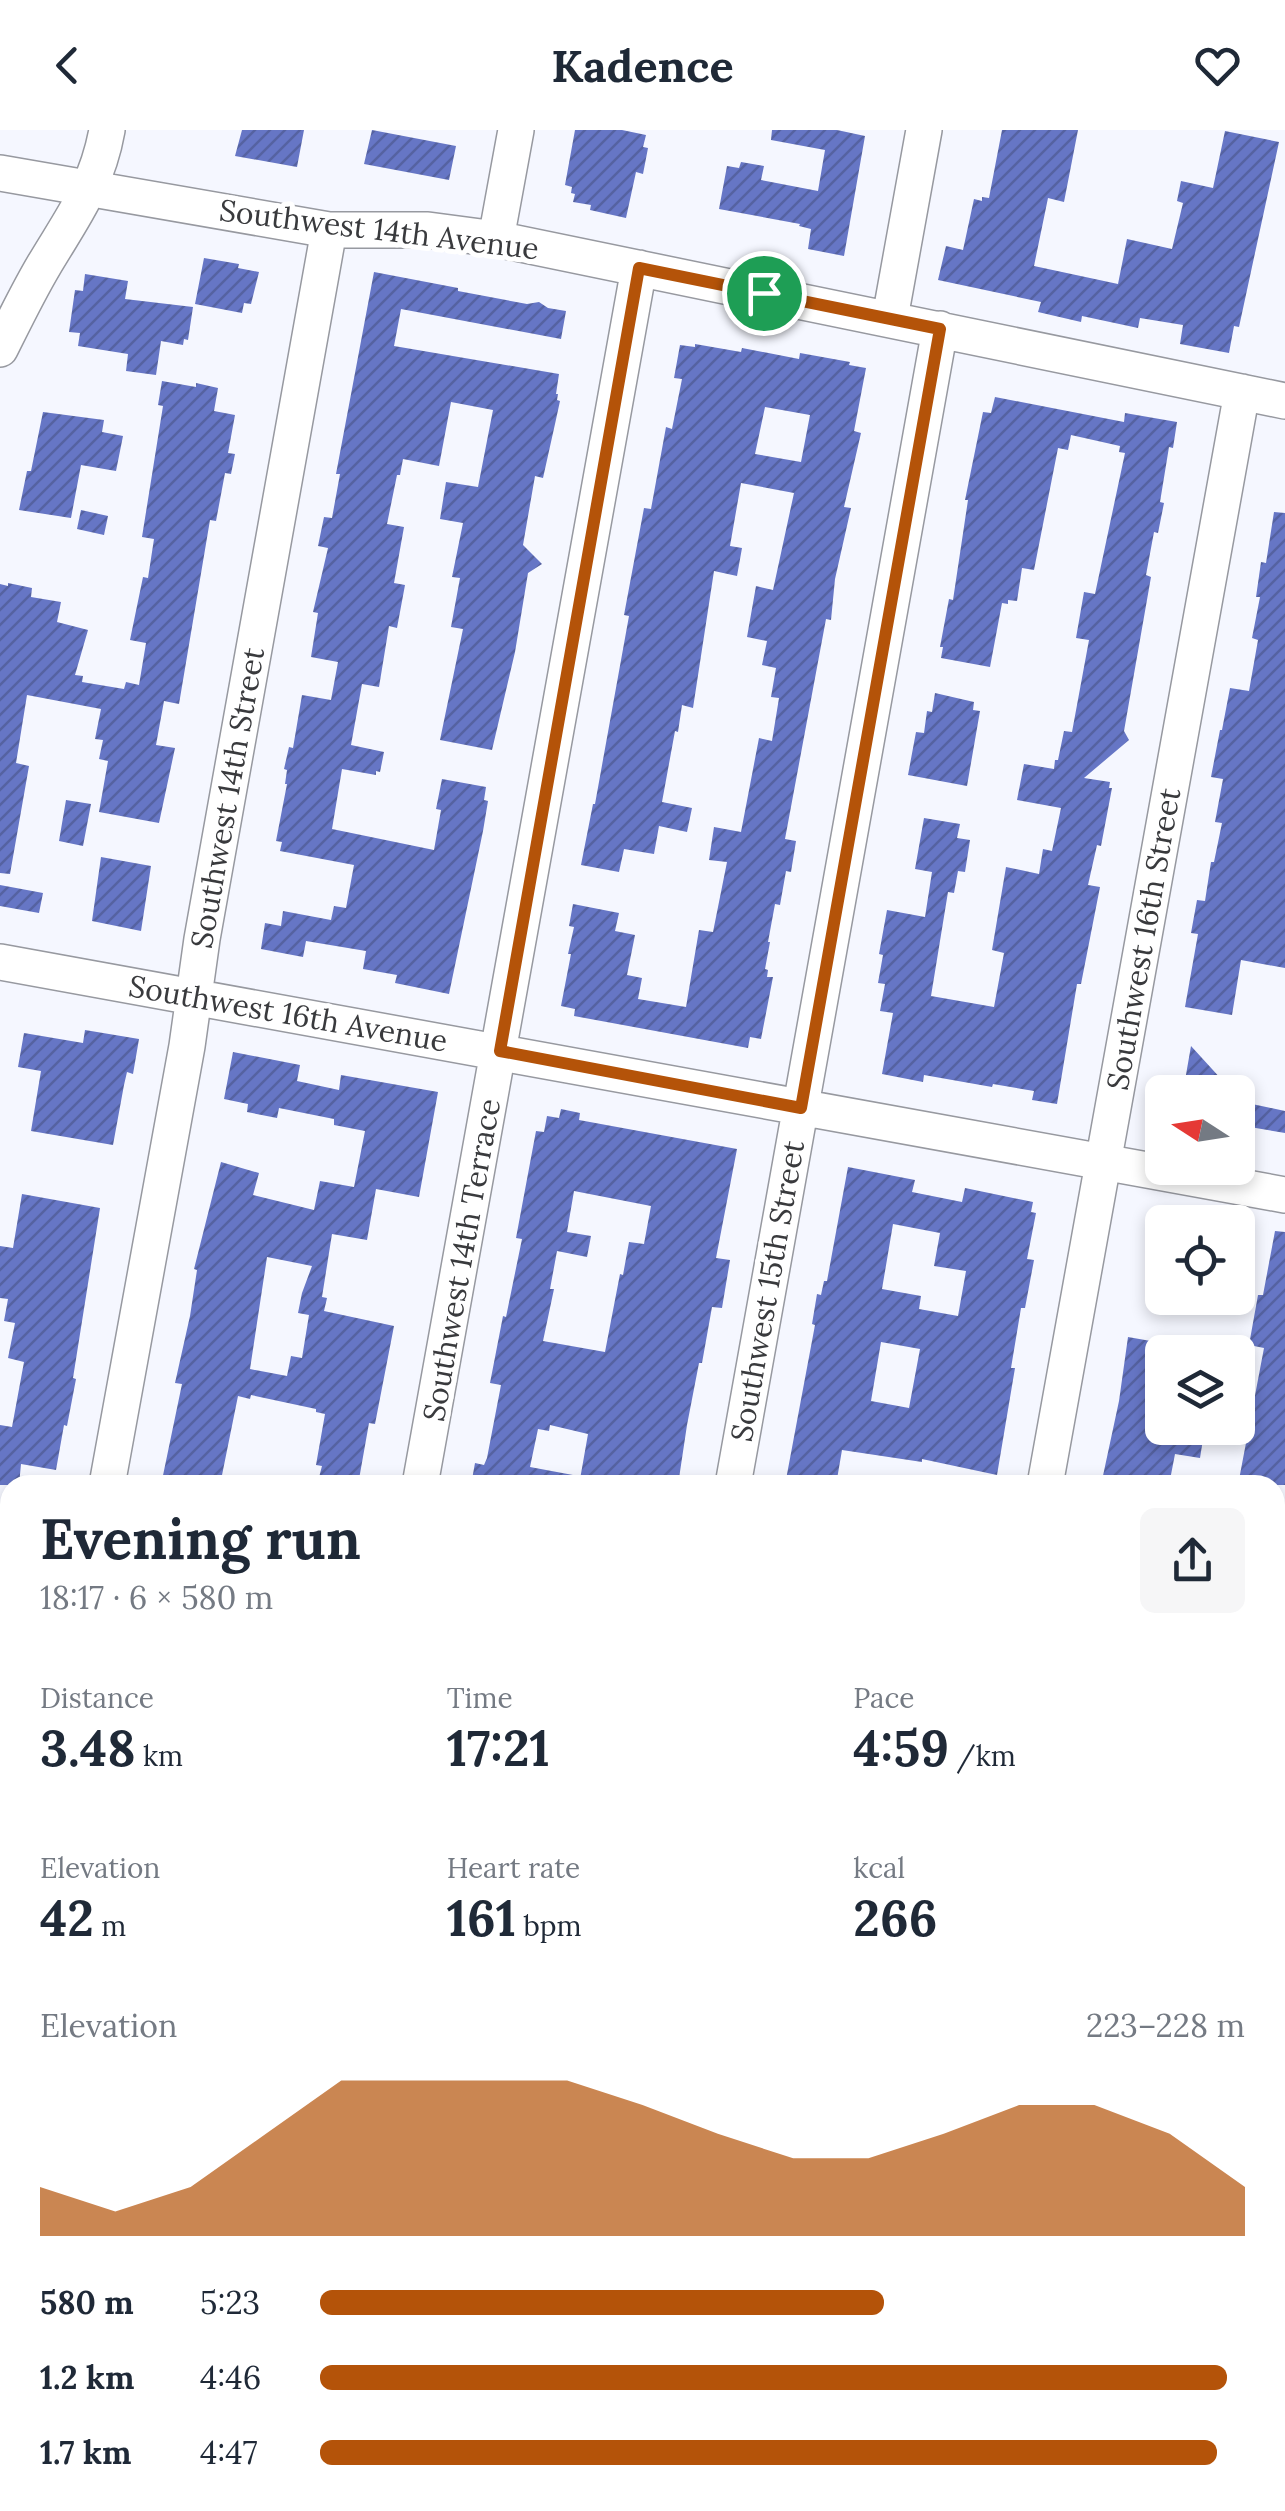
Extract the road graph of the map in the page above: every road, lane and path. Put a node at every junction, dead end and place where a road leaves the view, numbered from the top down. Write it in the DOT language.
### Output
graph roads {
  1 [pos="107,130"];
  2 [pos="516,130"];
  3 [pos="924,130"];
  4 [pos="0,173"];
  5 [pos="90,188"];
  6 [pos="329,230"];
  7 [pos="496,239"];
  8 [pos="639,268"];
  9 [pos="890,318"];
  10 [pos="940,329"];
  11 [pos="0,349"];
  12 [pos="1242,392"];
  13 [pos="1285,401"];
  14 [pos="0,962"];
  15 [pos="194,998"];
  16 [pos="500,1051"];
  17 [pos="801,1108"];
  18 [pos="1104,1162"];
  19 [pos="1285,1195"];
  20 [pos="109,1475"];
  21 [pos="422,1475"];
  22 [pos="735,1475"];
  23 [pos="1047,1475"];
  1 -- 5 [label="street"];
  2 -- 7 [label="street"];
  3 -- 9 [label="street"];
  4 -- 5 [label="street, Southwest 14th Avenue"];
  5 -- 6 [label="street, Southwest 14th Avenue"];
  5 -- 11 [label="street"];
  6 -- 7 [label="street, Southwest 14th Avenue"];
  6 -- 15 [label="street, Southwest 14th Street"];
  7 -- 8 [label="street, Southwest 14th Avenue"];
  8 -- 9 [label="street, Southwest 14th Avenue"];
  8 -- 16 [label="street, Southwest 14th Terrace"];
  9 -- 10 [label="street, Southwest 14th Avenue"];
  10 -- 12 [label="street, Southwest 14th Avenue"];
  10 -- 17 [label="street, Southwest 15th Street"];
  12 -- 13 [label="street, Southwest 14th Avenue"];
  12 -- 18 [label="street, Southwest 16th Street"];
  14 -- 15 [label="street, Southwest 16th Avenue"];
  15 -- 16 [label="street, Southwest 16th Avenue"];
  15 -- 20 [label="street, Southwest 14th Street"];
  16 -- 17 [label="street, Southwest 16th Avenue"];
  16 -- 21 [label="street, Southwest 14th Terrace"];
  17 -- 18 [label="street, Southwest 16th Avenue"];
  17 -- 22 [label="street, Southwest 15th Street"];
  18 -- 19 [label="street, Southwest 16th Avenue"];
  18 -- 23 [label="street, Southwest 16th Street"];
}
